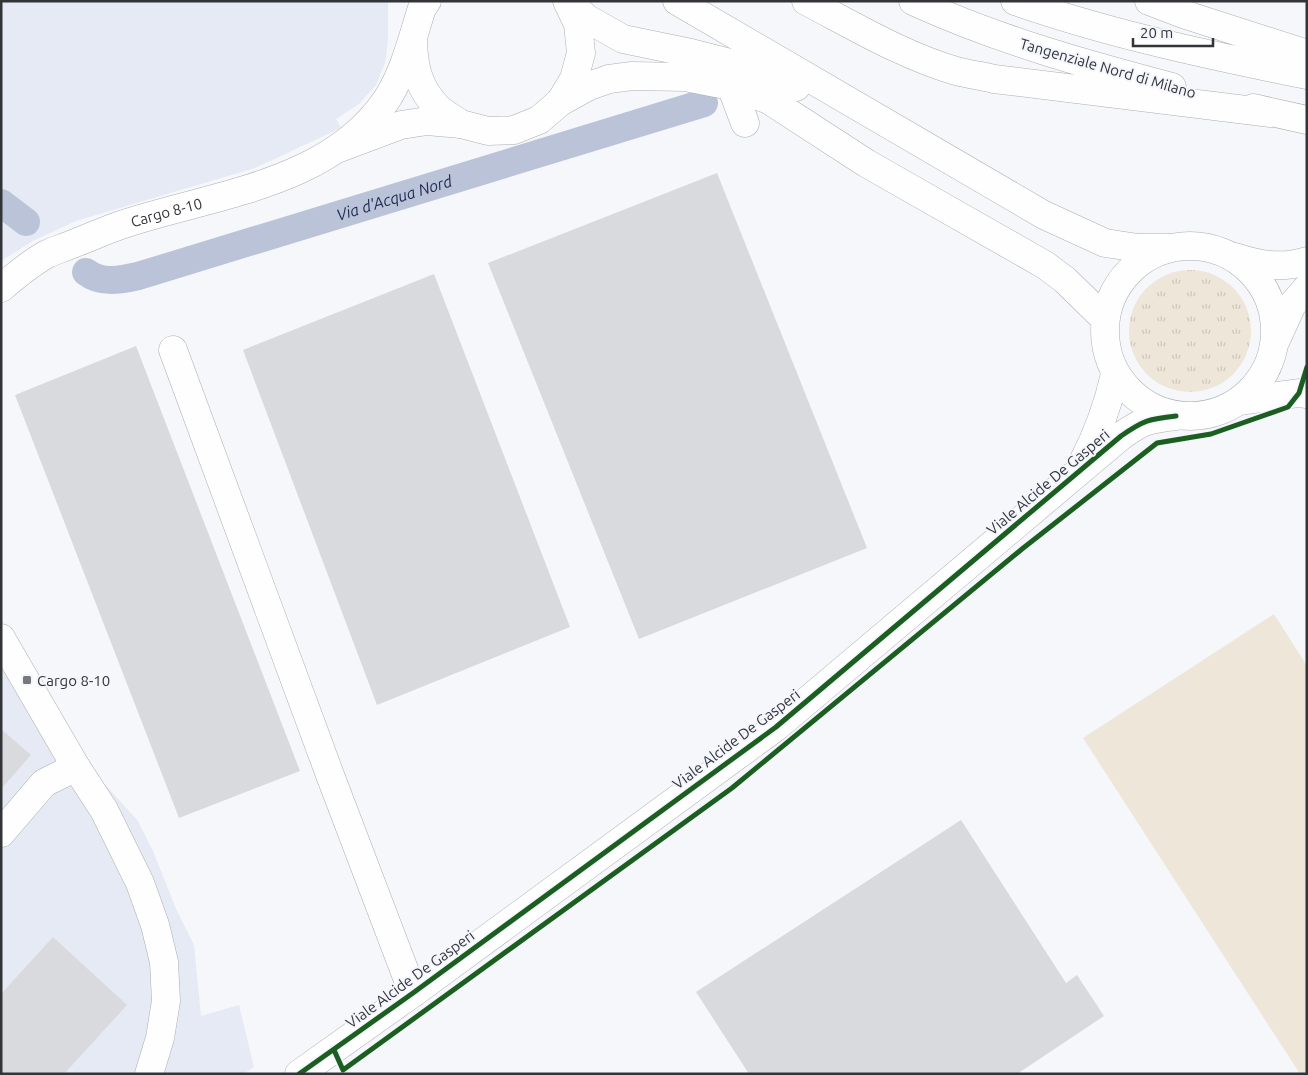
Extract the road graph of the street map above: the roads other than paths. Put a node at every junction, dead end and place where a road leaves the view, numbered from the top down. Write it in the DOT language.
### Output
graph roads {
  1 [pos="412,1"];
  2 [pos="427,1"];
  3 [pos="568,1"];
  4 [pos="677,1"];
  5 [pos="806,1"];
  6 [pos="913,1"];
  7 [pos="1015,1"];
  8 [pos="1149,1"];
  9 [pos="413,35"];
  10 [pos="1307,54"];
  11 [pos="1307,75"];
  12 [pos="731,86"];
  13 [pos="560,102"];
  14 [pos="1271,113"];
  15 [pos="878,118"];
  16 [pos="1307,120"];
  17 [pos="745,123"];
  18 [pos="461,124"];
  19 [pos="337,149"];
  20 [pos="1168,248"];
  21 [pos="1234,257"];
  22 [pos="1307,261"];
  23 [pos="1,288"];
  24 [pos="1307,288"];
  25 [pos="1104,319"];
  26 [pos="173,350"];
  27 [pos="1272,352"];
  28 [pos="1115,374"];
  29 [pos="1303,393"];
  30 [pos="1240,401"];
  31 [pos="1176,416"];
  32 [pos="1074,476"];
  33 [pos="1,638"];
  34 [pos="76,767"];
  35 [pos="1,833"];
  36 [pos="414,993"];
  37 [pos="149,1074"];
  38 [pos="299,1074"];
  1 -- 9 [label="main road"];
  2 -- 9 [label="main road"];
  3 -- 13 [label="main road"];
  3 -- 15 [label="main road"];
  4 -- 15 [label="main road"];
  5 -- 14 [label="main road"];
  6 -- 14 [label="main road, Tangenziale Nord di Milano"];
  7 -- 11 [label="main road"];
  8 -- 10 [label="main road"];
  9 -- 18 [label="main road"];
  9 -- 19 [label="main road"];
  12 -- 13 [label="main road"];
  12 -- 17 [label="main road"];
  12 -- 25 [label="main road"];
  13 -- 18 [label="main road"];
  14 -- 16 [label="main road, Tangenziale Nord di Milano"];
  15 -- 20 [label="main road"];
  18 -- 19 [label="main road"];
  19 -- 23 [label="main road, Cargo 8-10"];
  20 -- 21 [label="main road"];
  20 -- 25 [label="main road"];
  21 -- 22 [label="main road"];
  21 -- 27 [label="main road"];
  24 -- 27 [label="main road"];
  25 -- 28 [label="main road"];
  26 -- 36 [label="main road"];
  27 -- 29 [label="main road"];
  27 -- 30 [label="main road"];
  28 -- 31 [label="main road"];
  28 -- 32 [label="main road, Viale Alcide De Gasperi"];
  29 -- 30 [label="main road"];
  30 -- 31 [label="main road"];
  31 -- 32 [label="main road, Viale Alcide De Gasperi"];
  32 -- 36 [label="main road, Viale Alcide De Gasperi"];
  33 -- 34 [label="main road"];
  34 -- 35 [label="main road"];
  34 -- 37 [label="main road"];
  36 -- 38 [label="main road, Viale Alcide De Gasperi"];
}
